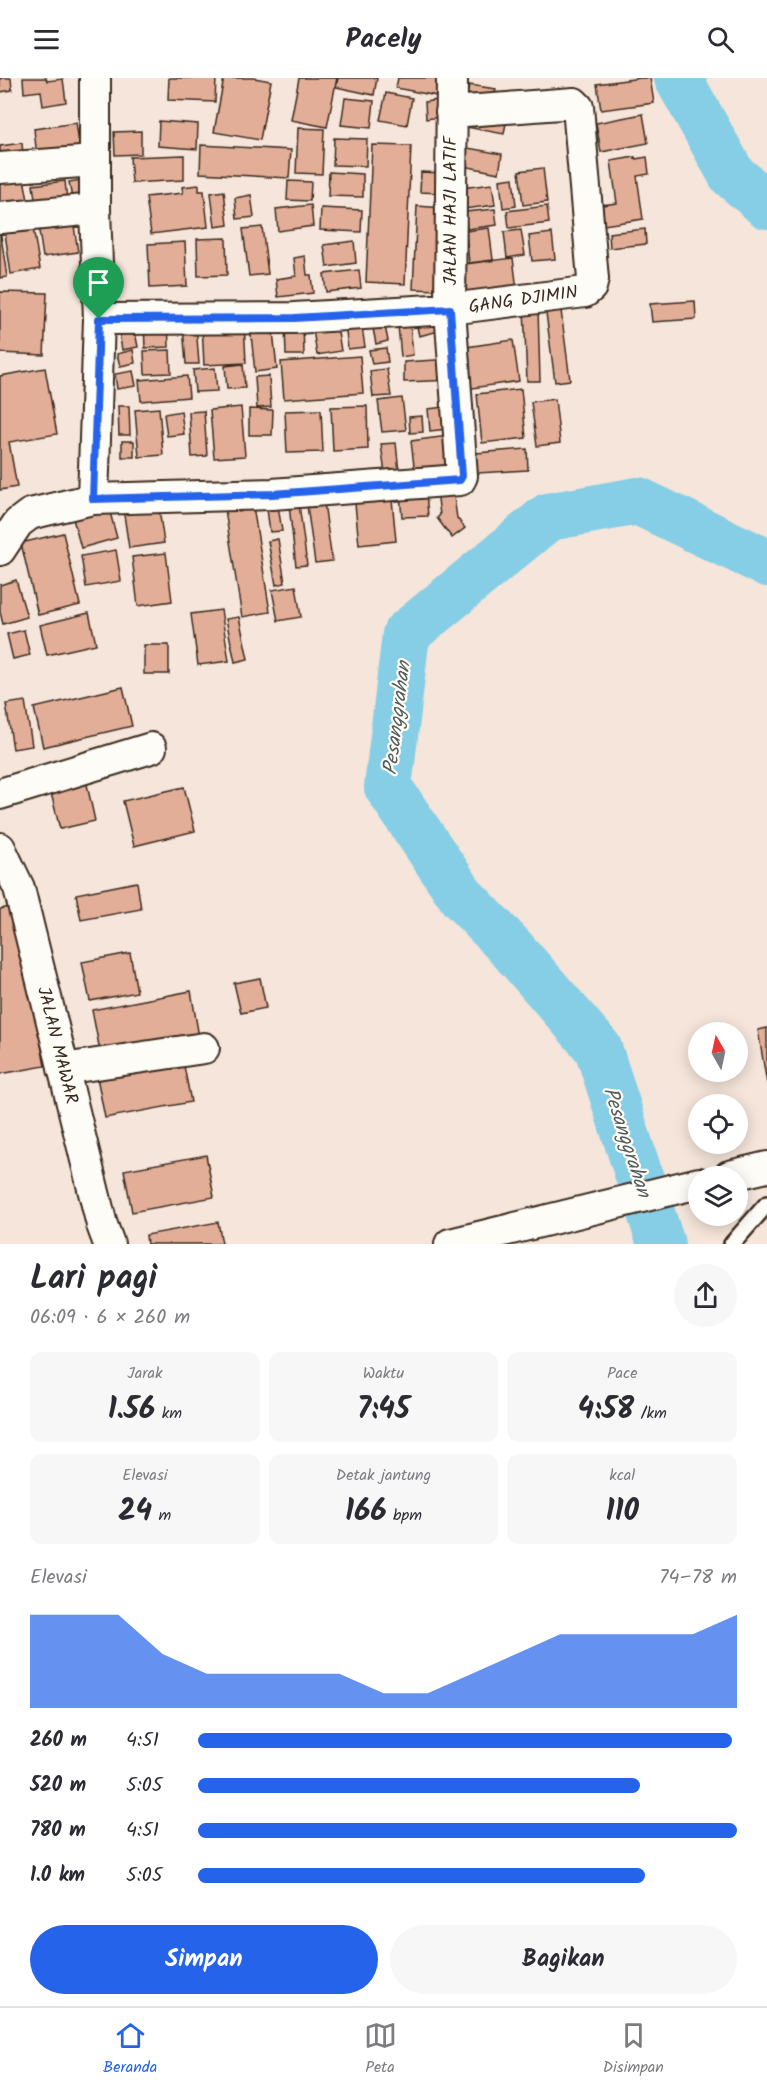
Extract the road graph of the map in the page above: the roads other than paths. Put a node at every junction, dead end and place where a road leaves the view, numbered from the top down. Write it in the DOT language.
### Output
graph roads {
  1 [pos="95,78"];
  2 [pos="452,78"];
  3 [pos="451,112"];
  4 [pos="94,161"];
  5 [pos="0,168"];
  6 [pos="95,209"];
  7 [pos="0,218"];
  8 [pos="450,309"];
  9 [pos="99,319"];
  10 [pos="93,499"];
  11 [pos="0,550"];
  12 [pos="151,748"];
  13 [pos="0,794"];
  14 [pos="0,848"];
  15 [pos="204,1048"];
  16 [pos="63,1069"];
  17 [pos="767,1167"];
  18 [pos="748,1172"];
  19 [pos="688,1186"];
  20 [pos="767,1204"];
  21 [pos="109,1244"];
  22 [pos="450,1244"];
  23 [pos="732,1244"];
  1 -- 4 [label="street"];
  2 -- 3 [label="street, JALAN HAJI LATIF"];
  3 -- 8 [label="street, JALAN HAJI LATIF"];
  3 -- 8 [label="street, GANG DJIMIN"];
  4 -- 5 [label="street"];
  4 -- 6 [label="street"];
  6 -- 7 [label="street"];
  6 -- 9 [label="street"];
  8 -- 9 [label="street, GANG DJIMIN"];
  8 -- 10 [label="street, JALAN HAJI LATIF"];
  9 -- 10 [label="street"];
  10 -- 11 [label="street"];
  12 -- 13 [label="street"];
  14 -- 16 [label="street, JALAN MAWAR"];
  15 -- 16 [label="street"];
  16 -- 21 [label="street, JALAN MAWAR"];
  17 -- 18 [label="street"];
  19 -- 22 [label="street"];
  20 -- 23 [label="lane"];
}
